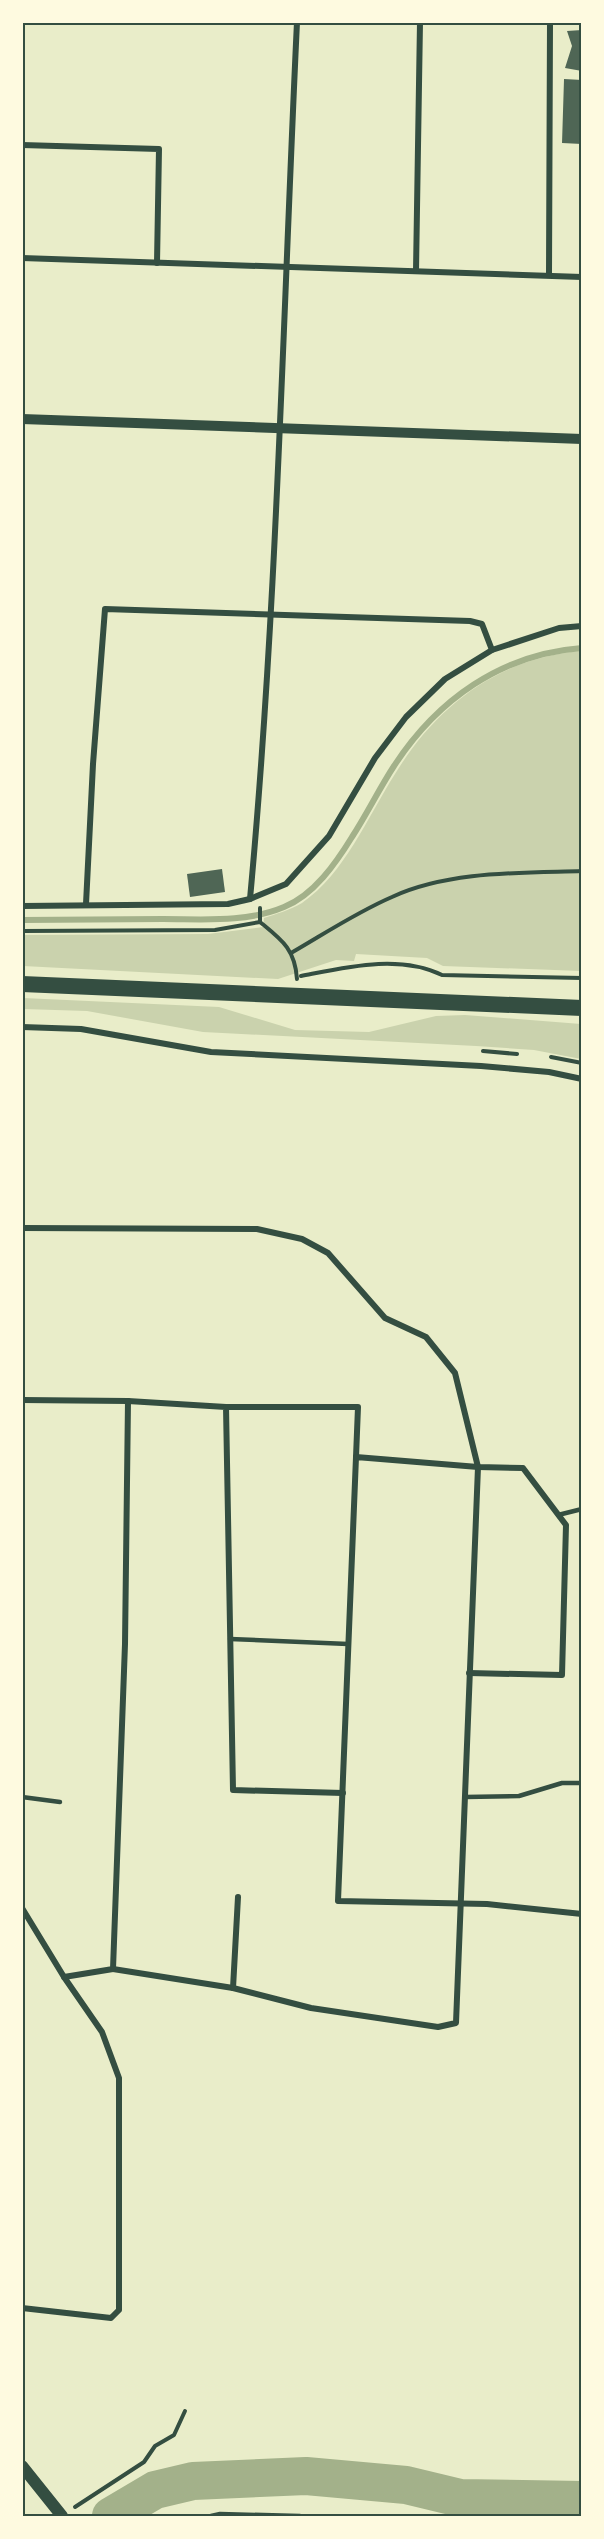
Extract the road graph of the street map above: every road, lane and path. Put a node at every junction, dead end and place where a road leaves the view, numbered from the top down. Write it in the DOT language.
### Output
graph roads {
  1 [pos="297,22"];
  2 [pos="420,22"];
  3 [pos="550,22"];
  4 [pos="22,145"];
  5 [pos="22,258"];
  6 [pos="157,263"];
  7 [pos="285,266"];
  8 [pos="416,271"];
  9 [pos="549,275"];
  10 [pos="582,277"];
  11 [pos="22,419"];
  12 [pos="279,429"];
  13 [pos="582,439"];
  14 [pos="269,615"];
  15 [pos="582,626"];
  16 [pos="492,650"];
  17 [pos="582,871"];
  18 [pos="250,899"];
  19 [pos="86,904"];
  20 [pos="22,906"];
  21 [pos="260,906"];
  22 [pos="260,922"];
  23 [pos="22,931"];
  24 [pos="291,953"];
  25 [pos="297,977"];
  26 [pos="582,978"];
  27 [pos="22,984"];
  28 [pos="295,995"];
  29 [pos="582,1008"];
  30 [pos="22,1027"];
  31 [pos="480,1051"];
  32 [pos="525,1054"];
  33 [pos="546,1057"];
  34 [pos="582,1063"];
  35 [pos="582,1079"];
  36 [pos="22,1228"];
  37 [pos="22,1400"];
  38 [pos="128,1401"];
  39 [pos="226,1407"];
  40 [pos="356,1457"];
  41 [pos="478,1467"];
  42 [pos="582,1509"];
  43 [pos="558,1515"];
  44 [pos="230,1639"];
  45 [pos="348,1644"];
  46 [pos="469,1673"];
  47 [pos="582,1783"];
  48 [pos="343,1793"];
  49 [pos="22,1797"];
  50 [pos="465,1797"];
  51 [pos="60,1802"];
  52 [pos="237,1897"];
  53 [pos="460,1904"];
  54 [pos="22,1908"];
  55 [pos="582,1914"];
  56 [pos="113,1969"];
  57 [pos="64,1977"];
  58 [pos="233,1988"];
  59 [pos="22,2308"];
  60 [pos="185,2411"];
  61 [pos="22,2466"];
  62 [pos="75,2507"];
  63 [pos="62,2517"];
  64 [pos="211,2517"];
  65 [pos="300,2517"];
  1 -- 7 [label="street"];
  2 -- 8 [label="street"];
  3 -- 9 [label="street"];
  4 -- 6 [label="street"];
  5 -- 6 [label="street"];
  6 -- 7 [label="street"];
  7 -- 8 [label="street"];
  7 -- 12 [label="street"];
  8 -- 9 [label="street"];
  9 -- 10 [label="street"];
  11 -- 12 [label="street"];
  12 -- 13 [label="street"];
  12 -- 14 [label="street"];
  14 -- 16 [label="street"];
  14 -- 18 [label="street"];
  14 -- 19 [label="street"];
  15 -- 16 [label="street"];
  16 -- 18 [label="street"];
  17 -- 24 [label="path"];
  18 -- 19 [label="street"];
  19 -- 20 [label="street"];
  21 -- 22 [label="path"];
  22 -- 23 [label="path"];
  22 -- 24 [label="path"];
  24 -- 25 [label="path"];
  25 -- 26 [label="path"];
  25 -- 28 [label="path"];
  27 -- 28 [label="highway"];
  28 -- 29 [label="highway"];
  30 -- 35 [label="street"];
  31 -- 32 [label="path"];
  33 -- 34 [label="path"];
  36 -- 41 [label="street"];
  37 -- 38 [label="street"];
  38 -- 39 [label="street"];
  38 -- 56 [label="street"];
  39 -- 40 [label="street"];
  39 -- 44 [label="street"];
  40 -- 41 [label="street"];
  40 -- 45 [label="street"];
  41 -- 43 [label="street"];
  41 -- 46 [label="street"];
  42 -- 43 [label="lane"];
  43 -- 46 [label="street"];
  44 -- 45 [label="lane"];
  44 -- 48 [label="street"];
  45 -- 48 [label="street"];
  46 -- 50 [label="street"];
  47 -- 50 [label="lane"];
  48 -- 53 [label="street"];
  49 -- 51 [label="lane"];
  50 -- 53 [label="street"];
  52 -- 58 [label="street"];
  53 -- 55 [label="street"];
  53 -- 58 [label="street"];
  54 -- 57 [label="street"];
  56 -- 57 [label="street"];
  56 -- 58 [label="street"];
  57 -- 59 [label="street"];
  60 -- 62 [label="path"];
  61 -- 63 [label="main road"];
  64 -- 65 [label="lane"];
}
